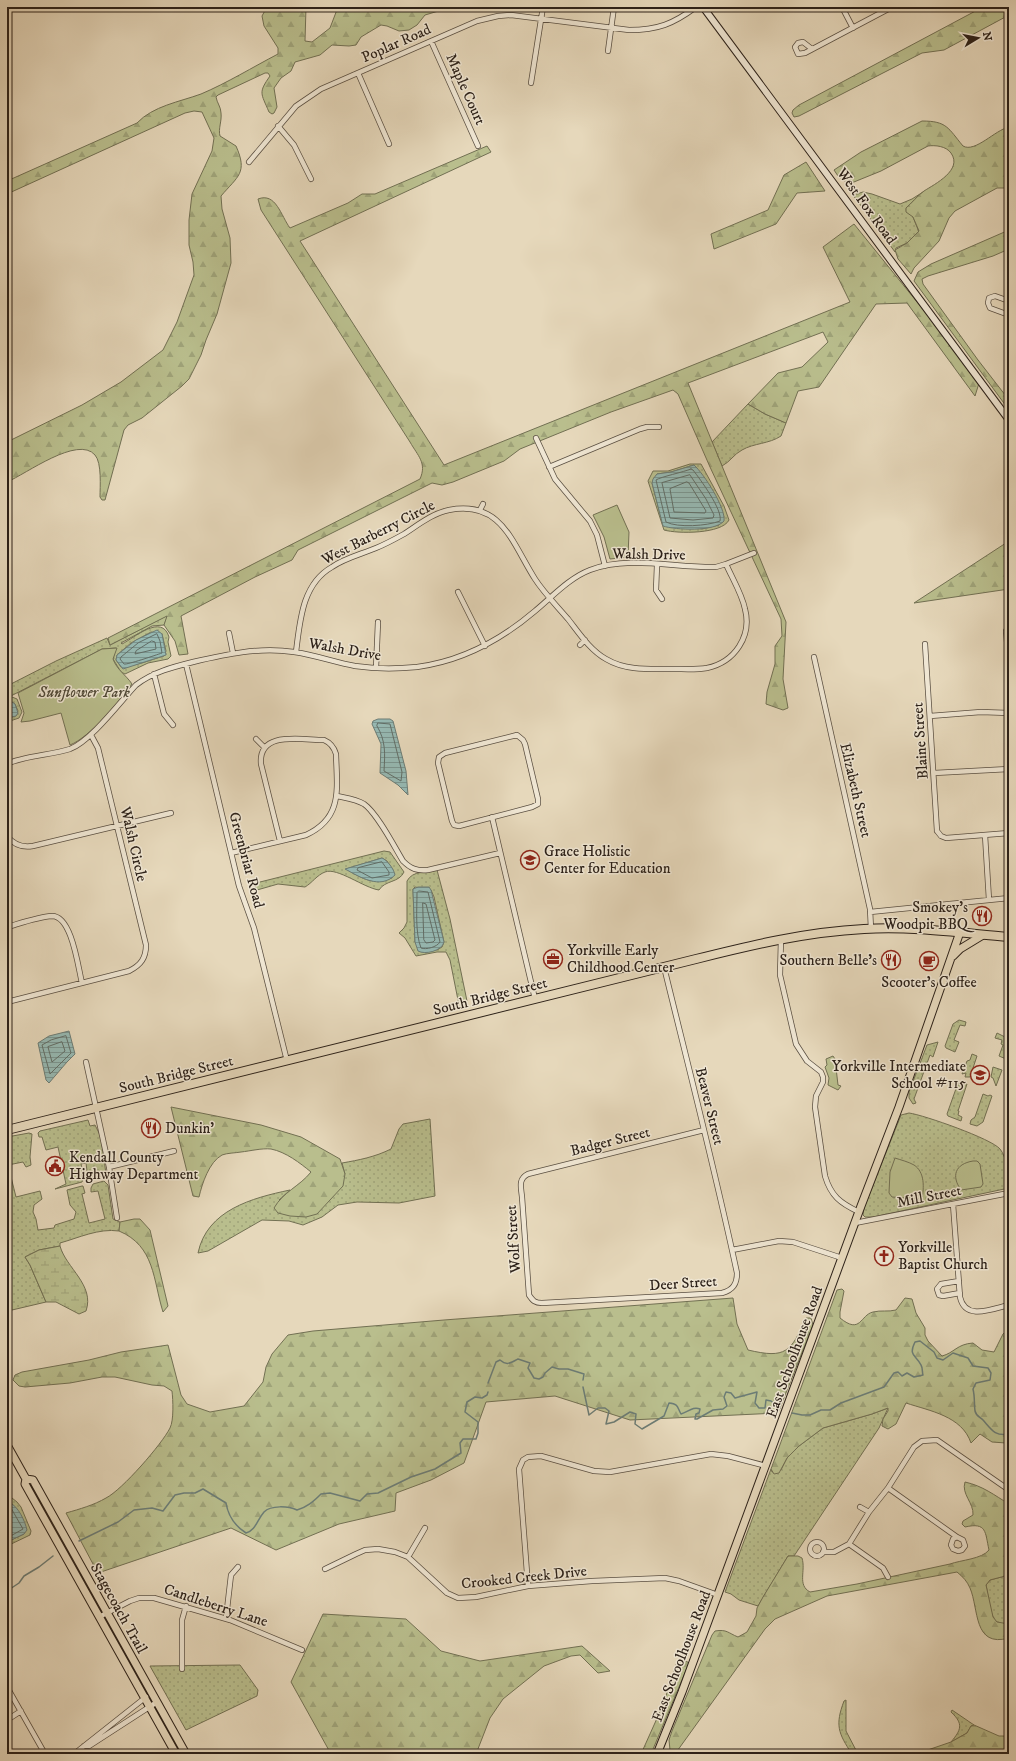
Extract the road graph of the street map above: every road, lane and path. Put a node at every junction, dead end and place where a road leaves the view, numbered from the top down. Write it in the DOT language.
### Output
graph roads {
  1 [pos="544,7"];
  2 [pos="614,7"];
  3 [pos="696,7"];
  4 [pos="703,7"];
  5 [pos="842,7"];
  6 [pos="892,7"];
  7 [pos="542,19"];
  8 [pos="611,28"];
  9 [pos="853,28"];
  10 [pos="432,41"];
  11 [pos="812,49"];
  12 [pos="608,51"];
  13 [pos="358,73"];
  14 [pos="531,83"];
  15 [pos="278,126"];
  16 [pos="389,144"];
  17 [pos="478,146"];
  18 [pos="249,162"];
  19 [pos="311,179"];
  20 [pos="1009,301"];
  21 [pos="1009,315"];
  22 [pos="1009,321"];
  23 [pos="1009,420"];
  24 [pos="659,427"];
  25 [pos="536,438"];
  26 [pos="549,467"];
  27 [pos="483,504"];
  28 [pos="480,510"];
  29 [pos="754,553"];
  30 [pos="726,564"];
  31 [pos="657,565"];
  32 [pos="605,566"];
  33 [pos="458,592"];
  34 [pos="550,598"];
  35 [pos="662,599"];
  36 [pos="378,622"];
  37 [pos="1006,631"];
  38 [pos="229,633"];
  39 [pos="586,640"];
  40 [pos="925,644"];
  41 [pos="580,645"];
  42 [pos="485,646"];
  43 [pos="296,652"];
  44 [pos="233,653"];
  45 [pos="814,657"];
  46 [pos="186,664"];
  47 [pos="1009,665"];
  48 [pos="376,668"];
  49 [pos="154,674"];
  50 [pos="1009,714"];
  51 [pos="930,716"];
  52 [pos="173,725"];
  53 [pos="92,735"];
  54 [pos="256,739"];
  55 [pos="264,747"];
  56 [pos="7,764"];
  57 [pos="1009,769"];
  58 [pos="934,773"];
  59 [pos="337,796"];
  60 [pos="170,813"];
  61 [pos="492,817"];
  62 [pos="118,826"];
  63 [pos="1009,833"];
  64 [pos="985,835"];
  65 [pos="7,836"];
  66 [pos="280,841"];
  67 [pos="500,852"];
  68 [pos="231,853"];
  69 [pos="1009,898"];
  70 [pos="989,900"];
  71 [pos="870,912"];
  72 [pos="7,927"];
  73 [pos="871,929"];
  74 [pos="960,932"];
  75 [pos="983,935"];
  76 [pos="1009,937"];
  77 [pos="781,939"];
  78 [pos="952,958"];
  79 [pos="664,967"];
  80 [pos="82,983"];
  81 [pos="535,999"];
  82 [pos="7,1002"];
  83 [pos="287,1061"];
  84 [pos="86,1062"];
  85 [pos="97,1108"];
  86 [pos="7,1130"];
  87 [pos="704,1130"];
  88 [pos="174,1151"];
  89 [pos="109,1167"];
  90 [pos="523,1177"];
  91 [pos="1009,1193"];
  92 [pos="953,1204"];
  93 [pos="859,1212"];
  94 [pos="117,1218"];
  95 [pos="855,1223"];
  96 [pos="732,1250"];
  97 [pos="842,1258"];
  98 [pos="959,1281"];
  99 [pos="960,1293"];
  100 [pos="532,1299"];
  101 [pos="1009,1305"];
  102 [pos="7,1445"];
  103 [pos="766,1466"];
  104 [pos="26,1479"];
  105 [pos="888,1488"];
  106 [pos="1009,1490"];
  107 [pos="860,1507"];
  108 [pos="868,1512"];
  109 [pos="425,1528"];
  110 [pos="957,1537"];
  111 [pos="849,1544"];
  112 [pos="823,1552"];
  113 [pos="408,1556"];
  114 [pos="238,1567"];
  115 [pos="325,1568"];
  116 [pos="888,1577"];
  117 [pos="528,1586"];
  118 [pos="718,1596"];
  119 [pos="186,1606"];
  120 [pos="107,1613"];
  121 [pos="99,1617"];
  122 [pos="226,1618"];
  123 [pos="302,1650"];
  124 [pos="182,1669"];
  125 [pos="7,1687"];
  126 [pos="153,1694"];
  127 [pos="145,1698"];
  128 [pos="157,1702"];
  129 [pos="149,1706"];
  130 [pos="21,1711"];
  131 [pos="7,1720"];
  132 [pos="84,1746"];
  133 [pos="45,1754"];
  134 [pos="74,1754"];
  135 [pos="176,1754"];
  136 [pos="186,1754"];
  137 [pos="656,1754"];
  1 -- 7 [label="street"];
  2 -- 8 [label="street"];
  3 -- 8 [label="street, Poplar Road"];
  4 -- 23 [label="street, West Fox Road"];
  5 -- 9 [label="street"];
  6 -- 9 [label="street"];
  7 -- 8 [label="street, Poplar Road"];
  7 -- 10 [label="street, Poplar Road"];
  7 -- 14 [label="street"];
  8 -- 12 [label="street"];
  9 -- 11 [label="street"];
  10 -- 13 [label="street, Poplar Road"];
  10 -- 17 [label="street, Maple Court"];
  13 -- 15 [label="street, Poplar Road"];
  13 -- 16 [label="street"];
  15 -- 18 [label="street, Poplar Road"];
  15 -- 19 [label="street"];
  20 -- 21 [label="street"];
  21 -- 22 [label="street"];
  24 -- 26 [label="street"];
  25 -- 26 [label="street"];
  26 -- 32 [label="street"];
  27 -- 28 [label="street"];
  28 -- 34 [label="street, West Barberry Circle"];
  28 -- 43 [label="street, West Barberry Circle"];
  29 -- 30 [label="street, Walsh Drive"];
  30 -- 31 [label="street, Walsh Drive"];
  30 -- 39 [label="street, West Barberry Circle"];
  31 -- 32 [label="street, Walsh Drive"];
  31 -- 35 [label="street"];
  32 -- 34 [label="street, Walsh Drive"];
  33 -- 42 [label="street"];
  34 -- 39 [label="street, West Barberry Circle"];
  34 -- 42 [label="street, Walsh Drive"];
  36 -- 48 [label="street"];
  37 -- 47 [label="street"];
  38 -- 44 [label="street"];
  39 -- 41 [label="street"];
  40 -- 51 [label="street, Blaine Street"];
  42 -- 48 [label="street, Walsh Drive"];
  43 -- 44 [label="street, Walsh Drive"];
  43 -- 48 [label="street, Walsh Drive"];
  44 -- 46 [label="street, Walsh Drive"];
  45 -- 71 [label="street, Elizabeth Street"];
  46 -- 49 [label="street, Walsh Drive"];
  46 -- 68 [label="street, Greenbriar Road"];
  49 -- 52 [label="street"];
  49 -- 53 [label="street, Walsh Drive"];
  50 -- 51 [label="street"];
  51 -- 58 [label="street, Blaine Street"];
  53 -- 56 [label="street, Walsh Drive"];
  53 -- 62 [label="street, Walsh Circle"];
  54 -- 55 [label="street"];
  55 -- 59 [label="street"];
  55 -- 66 [label="street"];
  57 -- 58 [label="street"];
  58 -- 64 [label="street, Blaine Street"];
  59 -- 66 [label="street"];
  59 -- 67 [label="street"];
  60 -- 62 [label="street"];
  61 -- 61 [label="street"];
  61 -- 67 [label="street"];
  62 -- 65 [label="street"];
  62 -- 80 [label="street, Walsh Circle"];
  63 -- 64 [label="street"];
  64 -- 70 [label="street"];
  66 -- 68 [label="street"];
  67 -- 81 [label="street"];
  68 -- 83 [label="street, Greenbriar Road"];
  69 -- 70 [label="street"];
  70 -- 71 [label="street"];
  71 -- 73 [label="street, Elizabeth Street"];
  72 -- 80 [label="street"];
  73 -- 74 [label="highway, South Bridge Street"];
  73 -- 77 [label="highway, South Bridge Street"];
  74 -- 75 [label="highway, South Bridge Street"];
  74 -- 78 [label="main road, East Schoolhouse Road"];
  75 -- 76 [label="highway, South Bridge Street"];
  75 -- 78 [label="main road, East Schoolhouse Road"];
  77 -- 79 [label="highway, South Bridge Street"];
  77 -- 93 [label="street"];
  78 -- 93 [label="main road, East Schoolhouse Road"];
  79 -- 81 [label="highway, South Bridge Street"];
  79 -- 87 [label="street, Beaver Street"];
  80 -- 82 [label="street, Walsh Circle"];
  81 -- 83 [label="highway, South Bridge Street"];
  83 -- 85 [label="highway, South Bridge Street"];
  84 -- 85 [label="street"];
  85 -- 86 [label="highway, South Bridge Street"];
  85 -- 89 [label="street"];
  87 -- 90 [label="street, Badger Street"];
  87 -- 96 [label="street, Beaver Street"];
  88 -- 89 [label="street"];
  89 -- 94 [label="street"];
  90 -- 100 [label="street, Wolf Street"];
  91 -- 92 [label="street, Mill Street"];
  92 -- 95 [label="street, Mill Street"];
  92 -- 98 [label="street"];
  93 -- 95 [label="main road, East Schoolhouse Road"];
  95 -- 97 [label="main road, East Schoolhouse Road"];
  96 -- 97 [label="street"];
  96 -- 100 [label="street, Deer Street"];
  97 -- 103 [label="main road, East Schoolhouse Road"];
  98 -- 99 [label="street"];
  98 -- 99 [label="street"];
  99 -- 101 [label="street"];
  102 -- 104 [label="main road, Stagecoach Trail"];
  103 -- 117 [label="street"];
  103 -- 118 [label="main road, East Schoolhouse Road"];
  104 -- 120 [label="main road, Stagecoach Trail"];
  104 -- 121 [label="main road, Stagecoach Trail"];
  105 -- 106 [label="street"];
  105 -- 108 [label="street"];
  105 -- 110 [label="street"];
  107 -- 108 [label="street"];
  108 -- 111 [label="street"];
  109 -- 113 [label="street"];
  111 -- 112 [label="street"];
  111 -- 116 [label="street"];
  113 -- 115 [label="street, Crooked Creek Drive"];
  113 -- 117 [label="street, Crooked Creek Drive"];
  114 -- 122 [label="street"];
  117 -- 118 [label="street, Crooked Creek Drive"];
  118 -- 137 [label="main road, East Schoolhouse Road"];
  119 -- 120 [label="street, Candleberry Lane"];
  119 -- 122 [label="street, Candleberry Lane"];
  119 -- 124 [label="street"];
  120 -- 121 [label="street, Candleberry Lane"];
  120 -- 126 [label="main road, Stagecoach Trail"];
  121 -- 127 [label="main road, Stagecoach Trail"];
  122 -- 123 [label="street, Candleberry Lane"];
  125 -- 130 [label="street"];
  126 -- 127 [label="street"];
  126 -- 128 [label="main road, Stagecoach Trail"];
  127 -- 129 [label="main road, Stagecoach Trail"];
  127 -- 132 [label="street"];
  128 -- 129 [label="street"];
  128 -- 136 [label="main road, Stagecoach Trail"];
  129 -- 132 [label="street"];
  129 -- 135 [label="main road, Stagecoach Trail"];
  130 -- 131 [label="street"];
  130 -- 133 [label="street"];
  132 -- 134 [label="street"];
}
